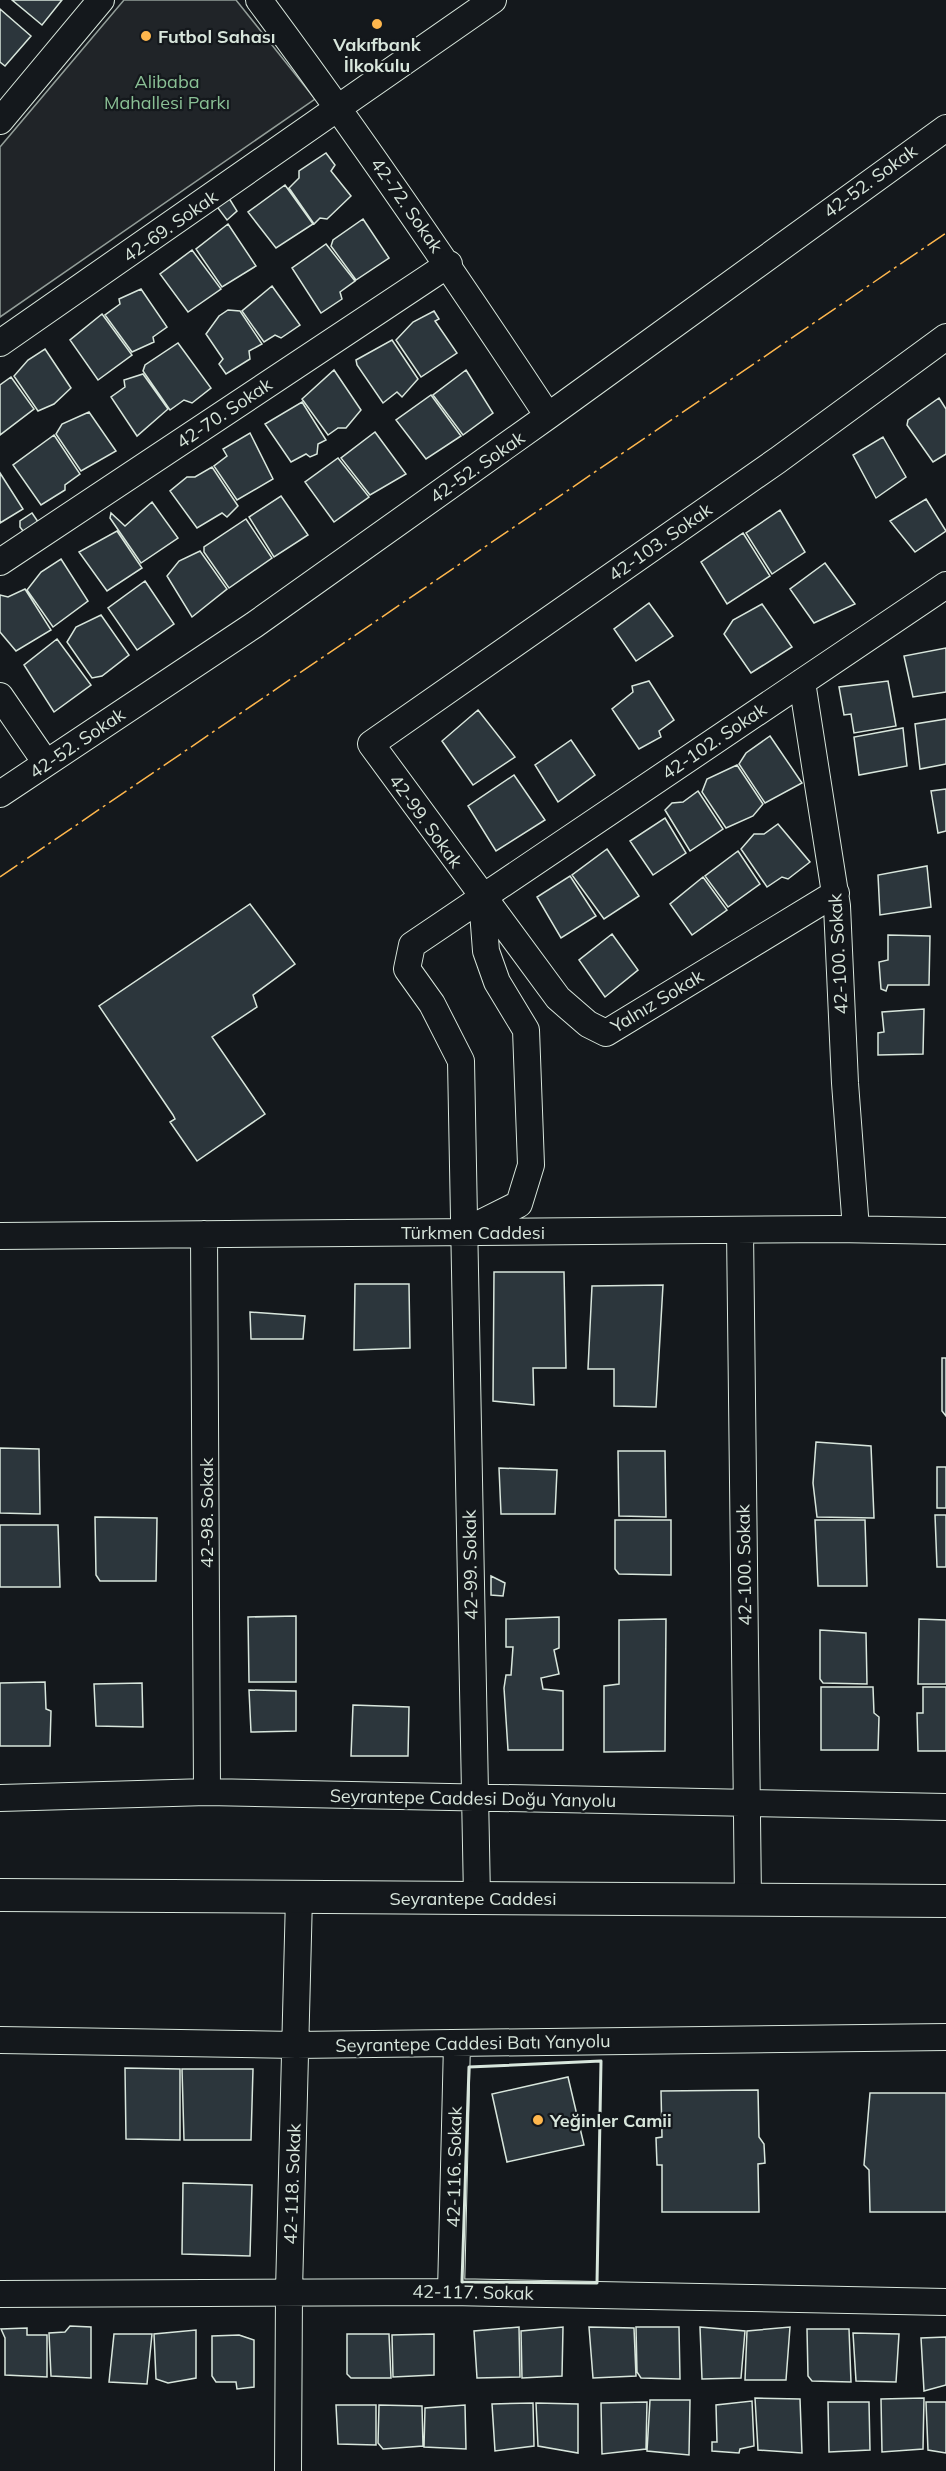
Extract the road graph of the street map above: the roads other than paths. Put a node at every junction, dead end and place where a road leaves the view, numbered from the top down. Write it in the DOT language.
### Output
graph roads {
  1 [pos="101,0"];
  2 [pos="259,0"];
  3 [pos="493,0"];
  4 [pos="339,108"];
  5 [pos="0,121"];
  6 [pos="946,128"];
  7 [pos="448,264"];
  8 [pos="946,337"];
  9 [pos="0,343"];
  10 [pos="548,416"];
  11 [pos="0,562"];
  12 [pos="946,585"];
  13 [pos="802,682"];
  14 [pos="0,696"];
  15 [pos="371,744"];
  16 [pos="46,763"];
  17 [pos="0,794"];
  18 [pos="836,893"];
  19 [pos="482,897"];
  20 [pos="856,1229"];
  21 [pos="740,1230"];
  22 [pos="946,1231"];
  23 [pos="464,1232"];
  24 [pos="204,1234"];
  25 [pos="0,1236"];
  26 [pos="207,1792"];
  27 [pos="0,1798"];
  28 [pos="475,1798"];
  29 [pos="747,1804"];
  30 [pos="946,1807"];
  31 [pos="0,1895"];
  32 [pos="299,1897"];
  33 [pos="477,1898"];
  34 [pos="748,1900"];
  35 [pos="946,1901"];
  36 [pos="946,2037"];
  37 [pos="0,2040"];
  38 [pos="457,2043"];
  39 [pos="297,2045"];
  40 [pos="289,2291"];
  41 [pos="451,2292"];
  42 [pos="0,2294"];
  43 [pos="946,2302"];
  44 [pos="288,2471"];
  1 -- 5 [label="street"];
  2 -- 4 [label="street, 42-72. Sokak"];
  3 -- 4 [label="street, 42-69. Sokak"];
  4 -- 7 [label="street, 42-72. Sokak"];
  4 -- 9 [label="street, 42-69. Sokak"];
  6 -- 10 [label="street, 42-52. Sokak"];
  7 -- 10 [label="street, 42-72. Sokak"];
  7 -- 11 [label="street, 42-70. Sokak"];
  8 -- 15 [label="street, 42-103. Sokak"];
  10 -- 16 [label="street, 42-52. Sokak"];
  12 -- 13 [label="street, 42-102. Sokak"];
  13 -- 18 [label="street, 42-100. Sokak"];
  13 -- 19 [label="street, 42-102. Sokak"];
  14 -- 16 [label="street"];
  15 -- 19 [label="street, 42-99. Sokak"];
  16 -- 17 [label="street, 42-52. Sokak"];
  18 -- 19 [label="street, Yalnız Sokak"];
  18 -- 20 [label="street, 42-100. Sokak"];
  19 -- 23 [label="street"];
  19 -- 23 [label="street, 42-99. Sokak"];
  20 -- 21 [label="street, Türkmen Caddesi"];
  20 -- 22 [label="street, Türkmen Caddesi"];
  21 -- 23 [label="street, Türkmen Caddesi"];
  21 -- 29 [label="street, 42-100. Sokak"];
  23 -- 24 [label="street, Türkmen Caddesi"];
  23 -- 28 [label="street, 42-99. Sokak"];
  24 -- 25 [label="street, Türkmen Caddesi"];
  24 -- 26 [label="street, 42-98. Sokak"];
  26 -- 27 [label="street, Seyrantepe Caddesi Doğu Yanyolu"];
  26 -- 28 [label="street, Seyrantepe Caddesi Doğu Yanyolu"];
  28 -- 29 [label="street, Seyrantepe Caddesi Doğu Yanyolu"];
  28 -- 33 [label="street, 42-99. Sokak"];
  29 -- 30 [label="street, Seyrantepe Caddesi Doğu Yanyolu"];
  29 -- 34 [label="street, 42-100. Sokak"];
  31 -- 32 [label="street, Seyrantepe Caddesi"];
  32 -- 33 [label="street, Seyrantepe Caddesi"];
  32 -- 39 [label="street, 42-118. Sokak"];
  33 -- 34 [label="street, Seyrantepe Caddesi"];
  34 -- 35 [label="street, Seyrantepe Caddesi"];
  36 -- 38 [label="street, Seyrantepe Caddesi Batı Yanyolu"];
  37 -- 39 [label="street, Seyrantepe Caddesi Batı Yanyolu"];
  38 -- 39 [label="street, Seyrantepe Caddesi Batı Yanyolu"];
  38 -- 41 [label="street, 42-116. Sokak"];
  39 -- 40 [label="street, 42-118. Sokak"];
  40 -- 41 [label="street, 42-117. Sokak"];
  40 -- 42 [label="street, 42-117. Sokak"];
  40 -- 44 [label="street, 42-118. Sokak"];
  41 -- 43 [label="street, 42-117. Sokak"];
}
